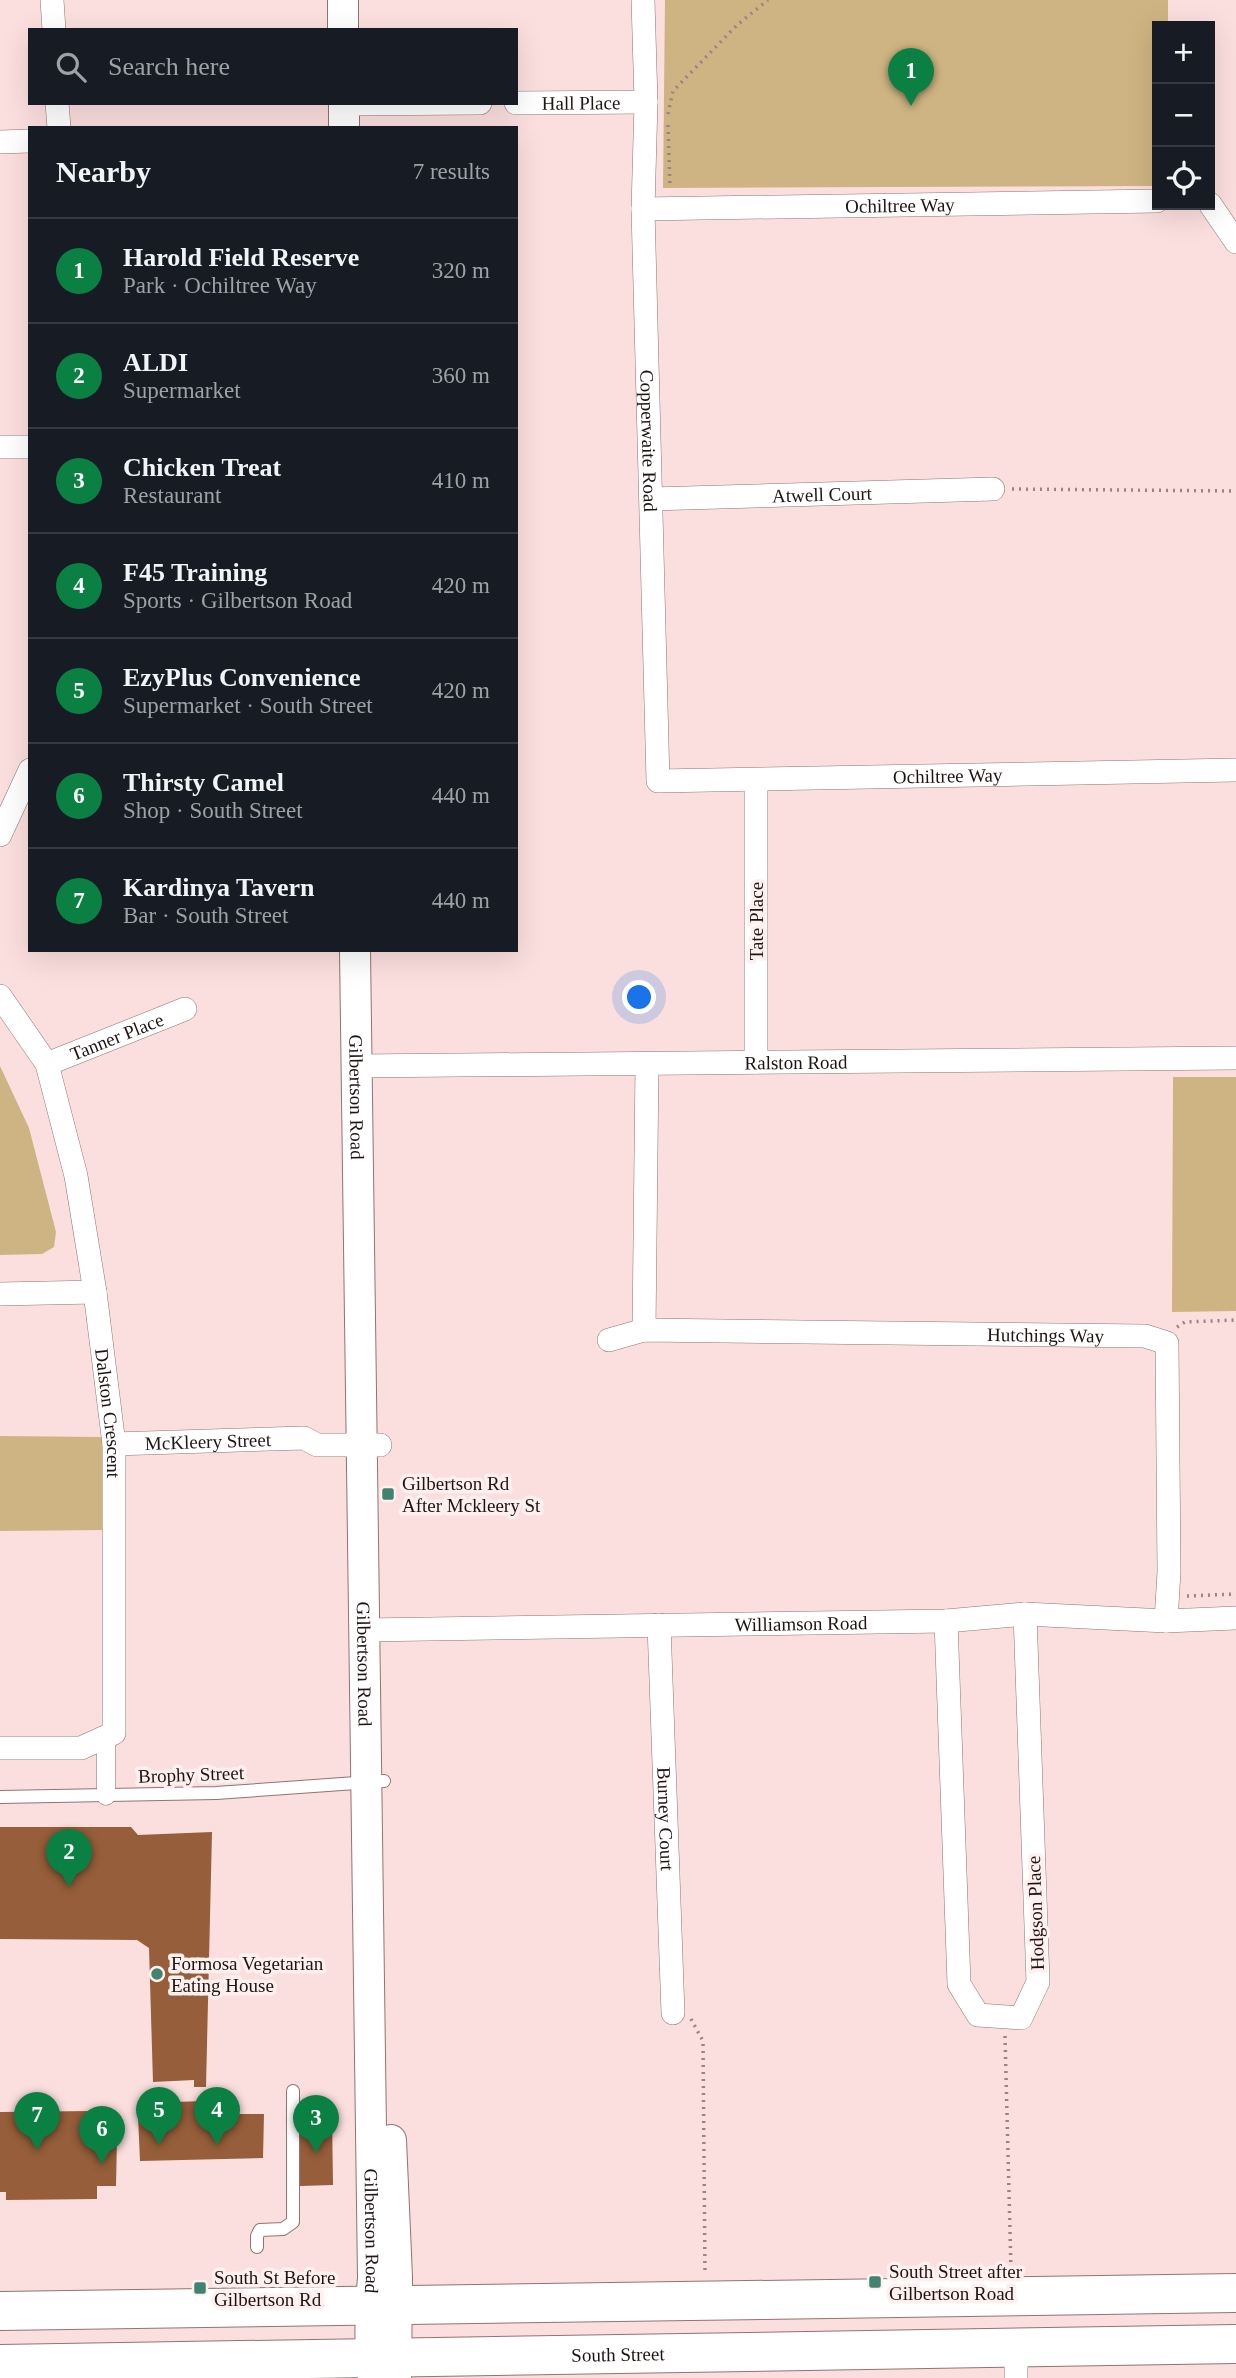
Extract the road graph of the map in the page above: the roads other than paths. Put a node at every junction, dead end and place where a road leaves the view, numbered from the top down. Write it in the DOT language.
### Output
graph roads {
  1 [pos="52,0"];
  2 [pos="343,0"];
  3 [pos="358,0"];
  4 [pos="643,0"];
  5 [pos="54,28"];
  6 [pos="343,28"];
  7 [pos="358,28"];
  8 [pos="646,102"];
  9 [pos="518,103"];
  10 [pos="57,105"];
  11 [pos="344,105"];
  12 [pos="359,105"];
  13 [pos="59,126"];
  14 [pos="344,126"];
  15 [pos="359,126"];
  16 [pos="28,141"];
  17 [pos="0,142"];
  18 [pos="1152,201"];
  19 [pos="643,209"];
  20 [pos="1214,210"];
  21 [pos="1236,242"];
  22 [pos="0,447"];
  23 [pos="28,447"];
  24 [pos="993,489"];
  25 [pos="652,499"];
  26 [pos="1236,770"];
  27 [pos="28,773"];
  28 [pos="756,780"];
  29 [pos="658,781"];
  30 [pos="0,835"];
  31 [pos="355,952"];
  32 [pos="373,952"];
  33 [pos="0,996"];
  34 [pos="185,1010"];
  35 [pos="1236,1058"];
  36 [pos="756,1062"];
  37 [pos="47,1064"];
  38 [pos="647,1065"];
  39 [pos="365,1066"];
  40 [pos="95,1292"];
  41 [pos="0,1294"];
  42 [pos="644,1330"];
  43 [pos="609,1340"];
  44 [pos="371,1438"];
  45 [pos="114,1444"];
  46 [pos="1025,1614"];
  47 [pos="1236,1618"];
  48 [pos="946,1621"];
  49 [pos="1166,1621"];
  50 [pos="659,1625"];
  51 [pos="373,1629"];
  52 [pos="106,1737"];
  53 [pos="0,1748"];
  54 [pos="376,1781"];
  55 [pos="106,1796"];
  56 [pos="0,1797"];
  57 [pos="673,2013"];
  58 [pos="293,2091"];
  59 [pos="257,2247"];
  60 [pos="1236,2294"];
  61 [pos="384,2305"];
  62 [pos="0,2311"];
  63 [pos="1236,2344"];
  64 [pos="6,2359"];
  65 [pos="1016,2362"];
  66 [pos="384,2367"];
  1 -- 5 [label="street"];
  2 -- 6 [label="street"];
  3 -- 7 [label="street"];
  4 -- 8 [label="street, Copperwaite Road"];
  8 -- 9 [label="street, Hall Place"];
  8 -- 19 [label="street, Copperwaite Road"];
  10 -- 13 [label="street"];
  11 -- 14 [label="street"];
  12 -- 15 [label="street"];
  16 -- 17 [label="street"];
  18 -- 19 [label="street, Ochiltree Way"];
  19 -- 25 [label="street, Copperwaite Road"];
  20 -- 21 [label="street"];
  22 -- 23 [label="street"];
  24 -- 25 [label="street, Atwell Court"];
  25 -- 29 [label="street, Copperwaite Road"];
  26 -- 28 [label="street, Ochiltree Way"];
  27 -- 30 [label="street"];
  28 -- 29 [label="street, Ochiltree Way"];
  28 -- 36 [label="street, Tate Place"];
  31 -- 39 [label="street, Gilbertson Road"];
  32 -- 39 [label="street, Gilbertson Road"];
  33 -- 37 [label="street, Dalston Crescent"];
  34 -- 37 [label="street, Tanner Place"];
  35 -- 36 [label="street, Ralston Road"];
  36 -- 38 [label="street, Ralston Road"];
  37 -- 40 [label="street, Dalston Crescent"];
  38 -- 39 [label="street, Ralston Road"];
  38 -- 42 [label="street"];
  39 -- 44 [label="street, Gilbertson Road"];
  40 -- 41 [label="street"];
  40 -- 45 [label="street, Dalston Crescent"];
  42 -- 43 [label="street, Hutchings Way"];
  42 -- 49 [label="street, Hutchings Way"];
  44 -- 45 [label="street, McKleery Street"];
  44 -- 51 [label="street, Gilbertson Road"];
  45 -- 52 [label="street, Dalston Crescent"];
  46 -- 48 [label="street, Williamson Road"];
  46 -- 48 [label="street, Hodgson Place"];
  46 -- 49 [label="street, Williamson Road"];
  47 -- 49 [label="street, Williamson Road"];
  48 -- 50 [label="street, Williamson Road"];
  50 -- 51 [label="street, Williamson Road"];
  50 -- 57 [label="street, Burney Court"];
  51 -- 54 [label="street, Gilbertson Road"];
  52 -- 53 [label="street"];
  52 -- 55 [label="street"];
  54 -- 55 [label="lane, Brophy Street"];
  54 -- 61 [label="street, Gilbertson Road"];
  55 -- 56 [label="lane, Brophy Street"];
  58 -- 59 [label="lane"];
  60 -- 61 [label="highway"];
  61 -- 62 [label="highway"];
  61 -- 66 [label="street, Gilbertson Road"];
  63 -- 65 [label="highway, South Street"];
  64 -- 66 [label="highway, South Street"];
  65 -- 66 [label="highway, South Street"];
}
